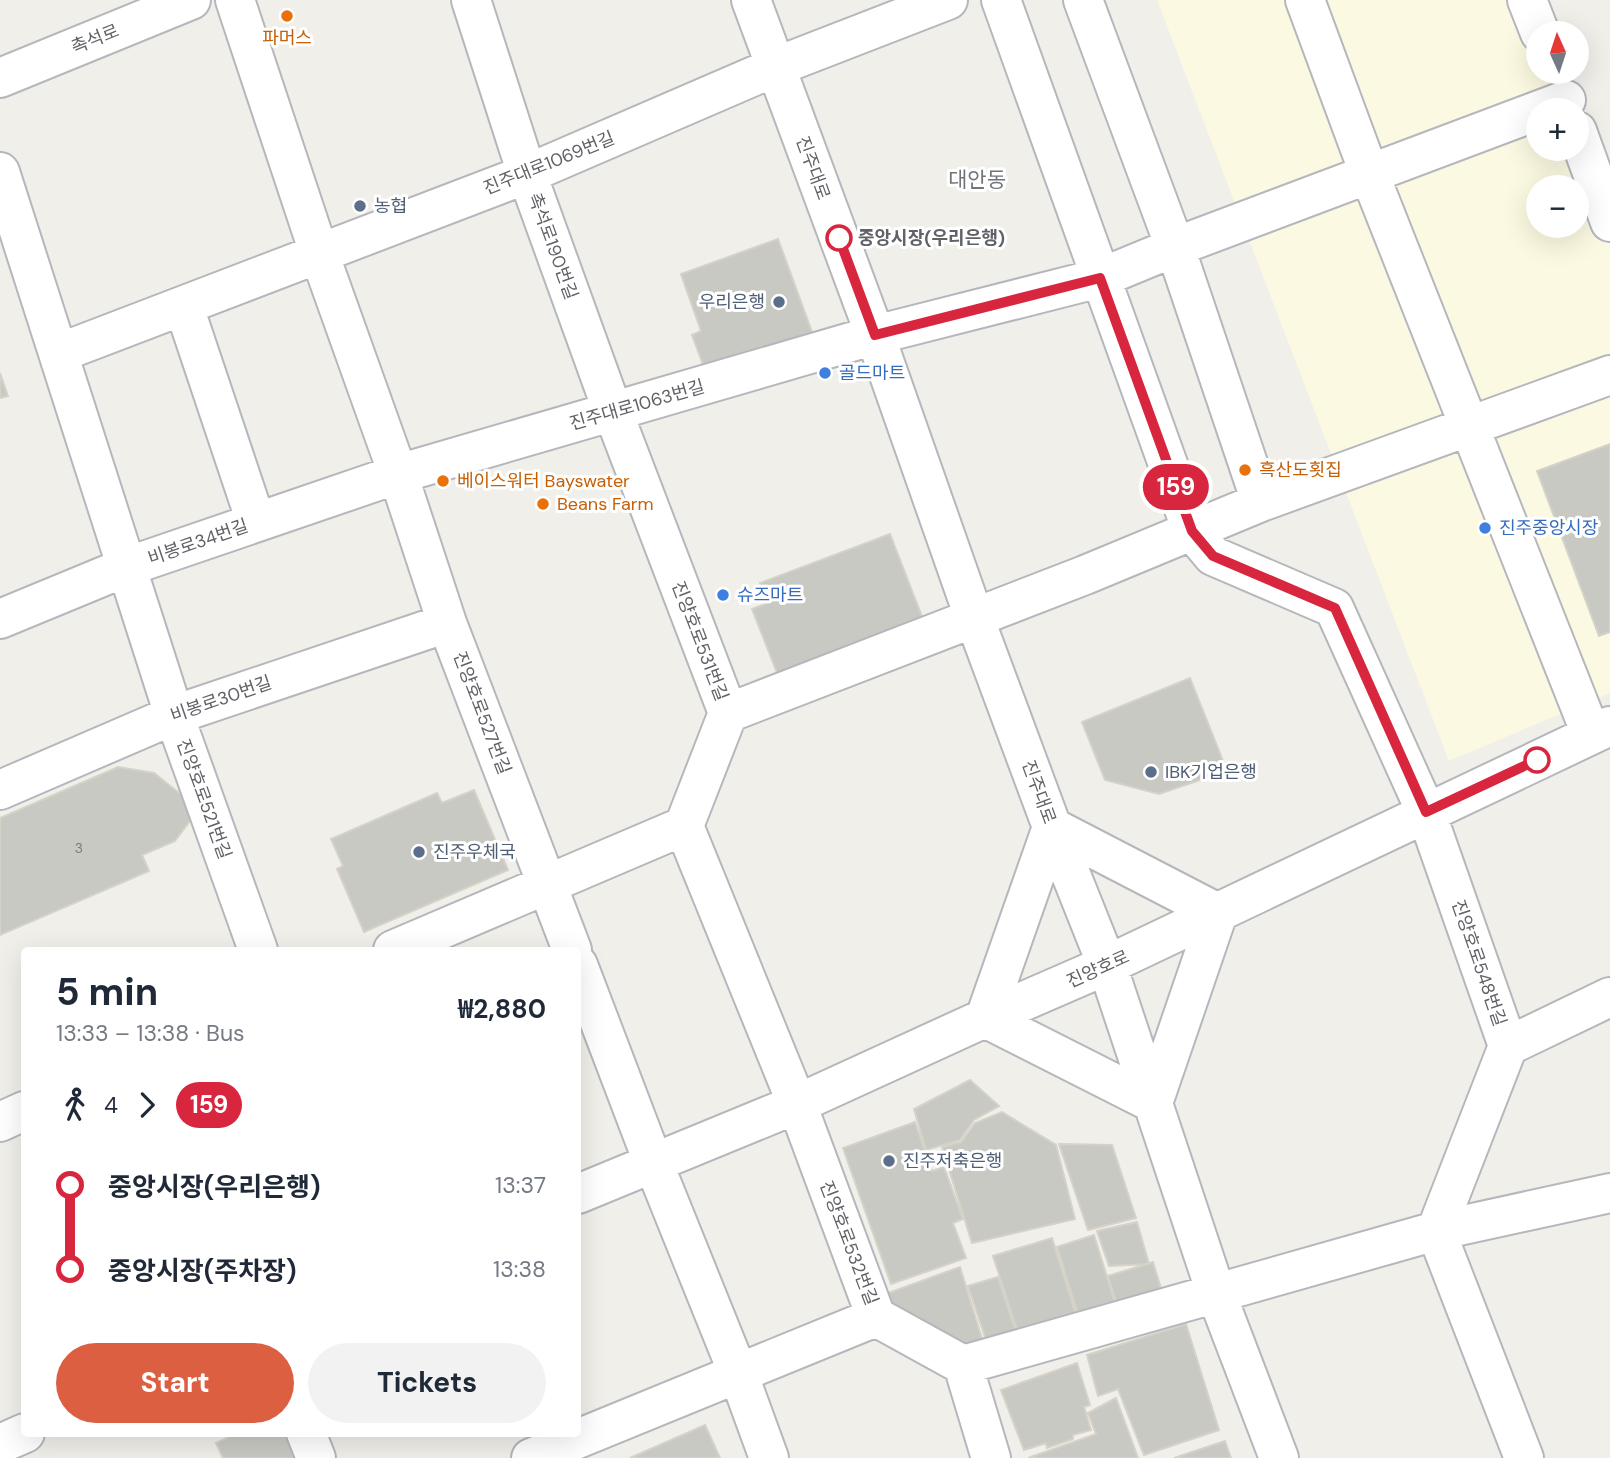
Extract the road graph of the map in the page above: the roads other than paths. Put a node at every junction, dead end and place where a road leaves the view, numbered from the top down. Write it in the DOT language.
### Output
graph roads {
  1 [pos="191,0"];
  2 [pos="235,0"];
  3 [pos="471,0"];
  4 [pos="751,0"];
  5 [pos="948,0"];
  6 [pos="1001,0"];
  7 [pos="1083,0"];
  8 [pos="1305,0"];
  9 [pos="1527,0"];
  10 [pos="1535,21"];
  11 [pos="775,67"];
  12 [pos="0,78"];
  13 [pos="1526,131"];
  14 [pos="1589,156"];
  15 [pos="0,172"];
  16 [pos="1369,173"];
  17 [pos="527,174"];
  18 [pos="1610,222"];
  19 [pos="1175,247"];
  20 [pos="319,253"];
  21 [pos="1100,278"];
  22 [pos="184,307"];
  23 [pos="875,335"];
  24 [pos="60,354"];
  25 [pos="1610,375"];
  26 [pos="613,412"];
  27 [pos="1469,426"];
  28 [pos="398,474"];
  29 [pos="1261,502"];
  30 [pos="256,522"];
  31 [pos="1192,531"];
  32 [pos="126,567"];
  33 [pos="974,617"];
  34 [pos="0,619"];
  35 [pos="447,623"];
  36 [pos="727,713"];
  37 [pos="174,715"];
  38 [pos="1600,730"];
  39 [pos="0,790"];
  40 [pos="1426,812"];
  41 [pos="684,826"];
  42 [pos="1052,827"];
  43 [pos="546,883"];
  44 [pos="1218,913"];
  45 [pos="257,947"];
  46 [pos="400,947"];
  47 [pos="571,947"];
  48 [pos="1107,965"];
  49 [pos="581,973"];
  50 [pos="1610,997"];
  51 [pos="985,1017"];
  52 [pos="1508,1046"];
  53 [pos="1153,1103"];
  54 [pos="797,1104"];
  55 [pos="21,1112"];
  56 [pos="0,1122"];
  57 [pos="653,1161"];
  58 [pos="581,1193"];
  59 [pos="1610,1193"];
  60 [pos="1436,1231"];
  61 [pos="1216,1293"];
  62 [pos="876,1317"];
  63 [pos="964,1365"];
  64 [pos="738,1373"];
  65 [pos="21,1435"];
  66 [pos="308,1437"];
  67 [pos="0,1444"];
  68 [pos="316,1458"];
  69 [pos="531,1458"];
  70 [pos="769,1458"];
  71 [pos="991,1458"];
  72 [pos="1279,1458"];
  73 [pos="1524,1458"];
  1 -- 12 [label="street, 촉석로"];
  2 -- 20 [label="street, 진양호로527번길"];
  3 -- 17 [label="street, 촉석로190번길"];
  4 -- 11 [label="street, 진주대로"];
  5 -- 11 [label="street, 진주대로1069번길"];
  6 -- 21 [label="street"];
  7 -- 19 [label="street"];
  8 -- 16 [label="street"];
  9 -- 10 [label="street"];
  11 -- 17 [label="street, 진주대로1069번길"];
  11 -- 23 [label="street, 진주대로"];
  13 -- 16 [label="street"];
  14 -- 18 [label="street"];
  15 -- 24 [label="street, 진양호로521번길"];
  16 -- 19 [label="street"];
  16 -- 27 [label="street"];
  17 -- 20 [label="street, 진주대로1069번길"];
  17 -- 26 [label="street, 촉석로190번길"];
  19 -- 21 [label="street"];
  19 -- 29 [label="street"];
  20 -- 22 [label="street, 진주대로1069번길"];
  20 -- 28 [label="street, 진양호로527번길"];
  21 -- 23 [label="street"];
  21 -- 31 [label="street"];
  22 -- 24 [label="street, 진주대로1069번길"];
  22 -- 30 [label="street"];
  23 -- 26 [label="street, 진주대로1063번길"];
  23 -- 33 [label="street, 진주대로"];
  24 -- 32 [label="street, 진양호로521번길"];
  25 -- 27 [label="street"];
  26 -- 28 [label="street, 진주대로1063번길"];
  26 -- 36 [label="street, 진양호로531번길"];
  27 -- 29 [label="street"];
  27 -- 38 [label="street"];
  28 -- 30 [label="street, 비봉로34번길"];
  28 -- 35 [label="street, 진양호로527번길"];
  29 -- 31 [label="street"];
  30 -- 32 [label="street, 비봉로34번길"];
  31 -- 33 [label="street"];
  31 -- 40 [label="street, 진양호로548번길"];
  32 -- 34 [label="street, 비봉로34번길"];
  32 -- 37 [label="street, 진양호로521번길"];
  33 -- 36 [label="street"];
  33 -- 42 [label="street, 진주대로"];
  35 -- 37 [label="street, 비봉로30번길"];
  35 -- 43 [label="street, 진양호로527번길"];
  36 -- 41 [label="street, 진양호로531번길"];
  37 -- 39 [label="street, 비봉로30번길"];
  37 -- 45 [label="street, 진양호로521번길"];
  38 -- 40 [label="street, 진양호로"];
  40 -- 44 [label="street, 진양호로"];
  40 -- 52 [label="street, 진양호로548번길"];
  41 -- 43 [label="street"];
  41 -- 54 [label="street"];
  42 -- 44 [label="street"];
  42 -- 48 [label="street, 진주대로"];
  42 -- 51 [label="street"];
  43 -- 46 [label="street"];
  43 -- 47 [label="street, 진양호로527번길"];
  44 -- 48 [label="street, 진양호로"];
  44 -- 53 [label="street"];
  48 -- 51 [label="street, 진양호로"];
  48 -- 53 [label="street, 진주대로"];
  49 -- 57 [label="street"];
  50 -- 52 [label="street, 진양호로548번길"];
  51 -- 53 [label="street"];
  51 -- 54 [label="street, 진양호로"];
  52 -- 60 [label="street"];
  53 -- 61 [label="street, 진주대로"];
  54 -- 57 [label="street, 진양호로"];
  54 -- 62 [label="street, 진양호로532번길"];
  55 -- 56 [label="street"];
  57 -- 58 [label="street, 진양호로"];
  57 -- 64 [label="street"];
  59 -- 60 [label="street"];
  60 -- 61 [label="street"];
  60 -- 73 [label="street"];
  61 -- 63 [label="street"];
  61 -- 72 [label="street, 진주대로"];
  62 -- 63 [label="street, 진양호로532번길"];
  62 -- 64 [label="street"];
  63 -- 71 [label="street"];
  64 -- 69 [label="street"];
  64 -- 70 [label="street"];
  65 -- 67 [label="street"];
  66 -- 68 [label="street"];
}
